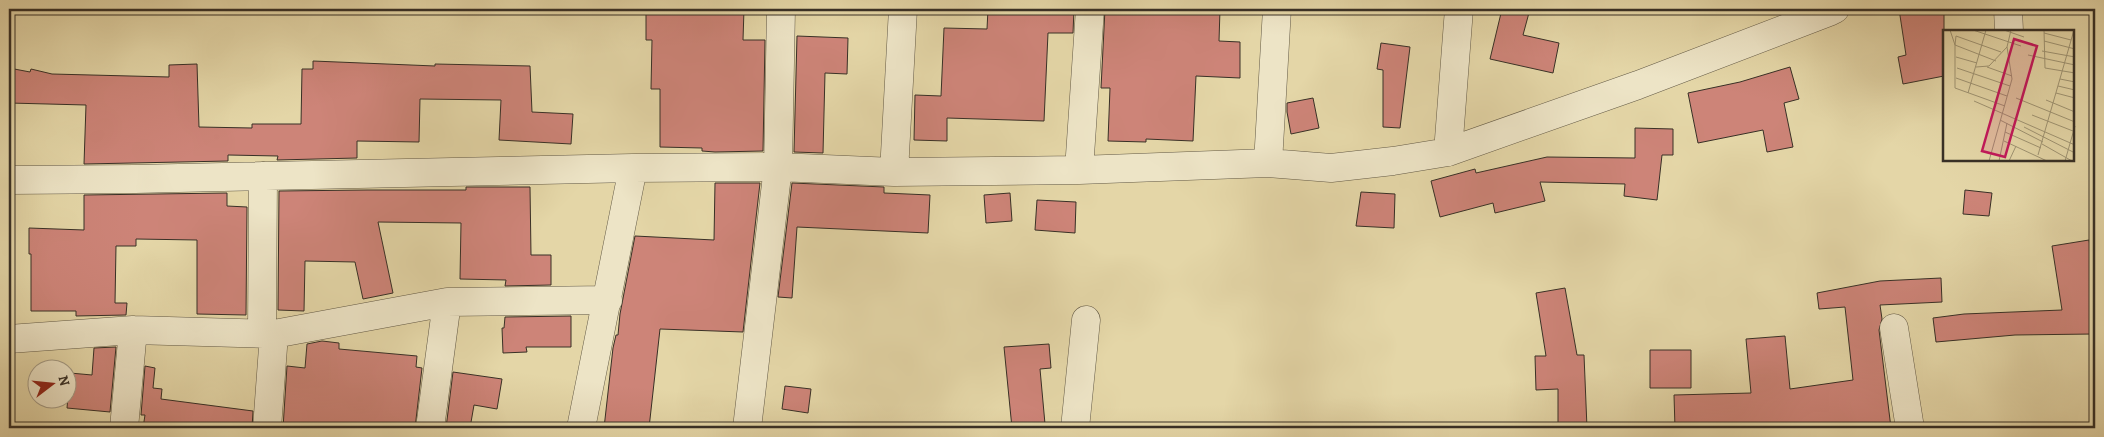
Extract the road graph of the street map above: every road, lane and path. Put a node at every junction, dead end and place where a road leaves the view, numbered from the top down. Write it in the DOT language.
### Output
graph roads {
  1 [pos="781,9"];
  2 [pos="903,9"];
  3 [pos="1090,9"];
  4 [pos="1277,9"];
  5 [pos="1459,9"];
  6 [pos="1835,9"];
  7 [pos="2008,9"];
  8 [pos="2009,30"];
  9 [pos="1448,152"];
  10 [pos="1268,163"];
  11 [pos="778,167"];
  12 [pos="633,168"];
  13 [pos="1079,170"];
  14 [pos="894,172"];
  15 [pos="263,176"];
  16 [pos="9,180"];
  17 [pos="608,300"];
  18 [pos="447,302"];
  19 [pos="1086,320"];
  20 [pos="1894,328"];
  21 [pos="133,330"];
  22 [pos="268,334"];
  23 [pos="9,339"];
  24 [pos="124,428"];
  25 [pos="267,428"];
  26 [pos="430,428"];
  27 [pos="582,428"];
  28 [pos="747,428"];
  29 [pos="1075,428"];
  30 [pos="1910,428"];
  1 -- 11 [label="street"];
  2 -- 14 [label="street"];
  3 -- 13 [label="street"];
  4 -- 10 [label="street"];
  5 -- 9 [label="street"];
  6 -- 9 [label="street"];
  7 -- 8 [label="street"];
  9 -- 10 [label="street"];
  10 -- 13 [label="street"];
  11 -- 12 [label="street"];
  11 -- 14 [label="street"];
  11 -- 28 [label="street"];
  12 -- 15 [label="street"];
  12 -- 17 [label="street"];
  13 -- 14 [label="street"];
  15 -- 16 [label="street"];
  15 -- 22 [label="street"];
  17 -- 18 [label="street"];
  17 -- 27 [label="street"];
  18 -- 22 [label="street"];
  18 -- 26 [label="street"];
  19 -- 29 [label="street"];
  20 -- 30 [label="street"];
  21 -- 22 [label="street"];
  21 -- 23 [label="street"];
  21 -- 24 [label="street"];
  22 -- 25 [label="street"];
}
